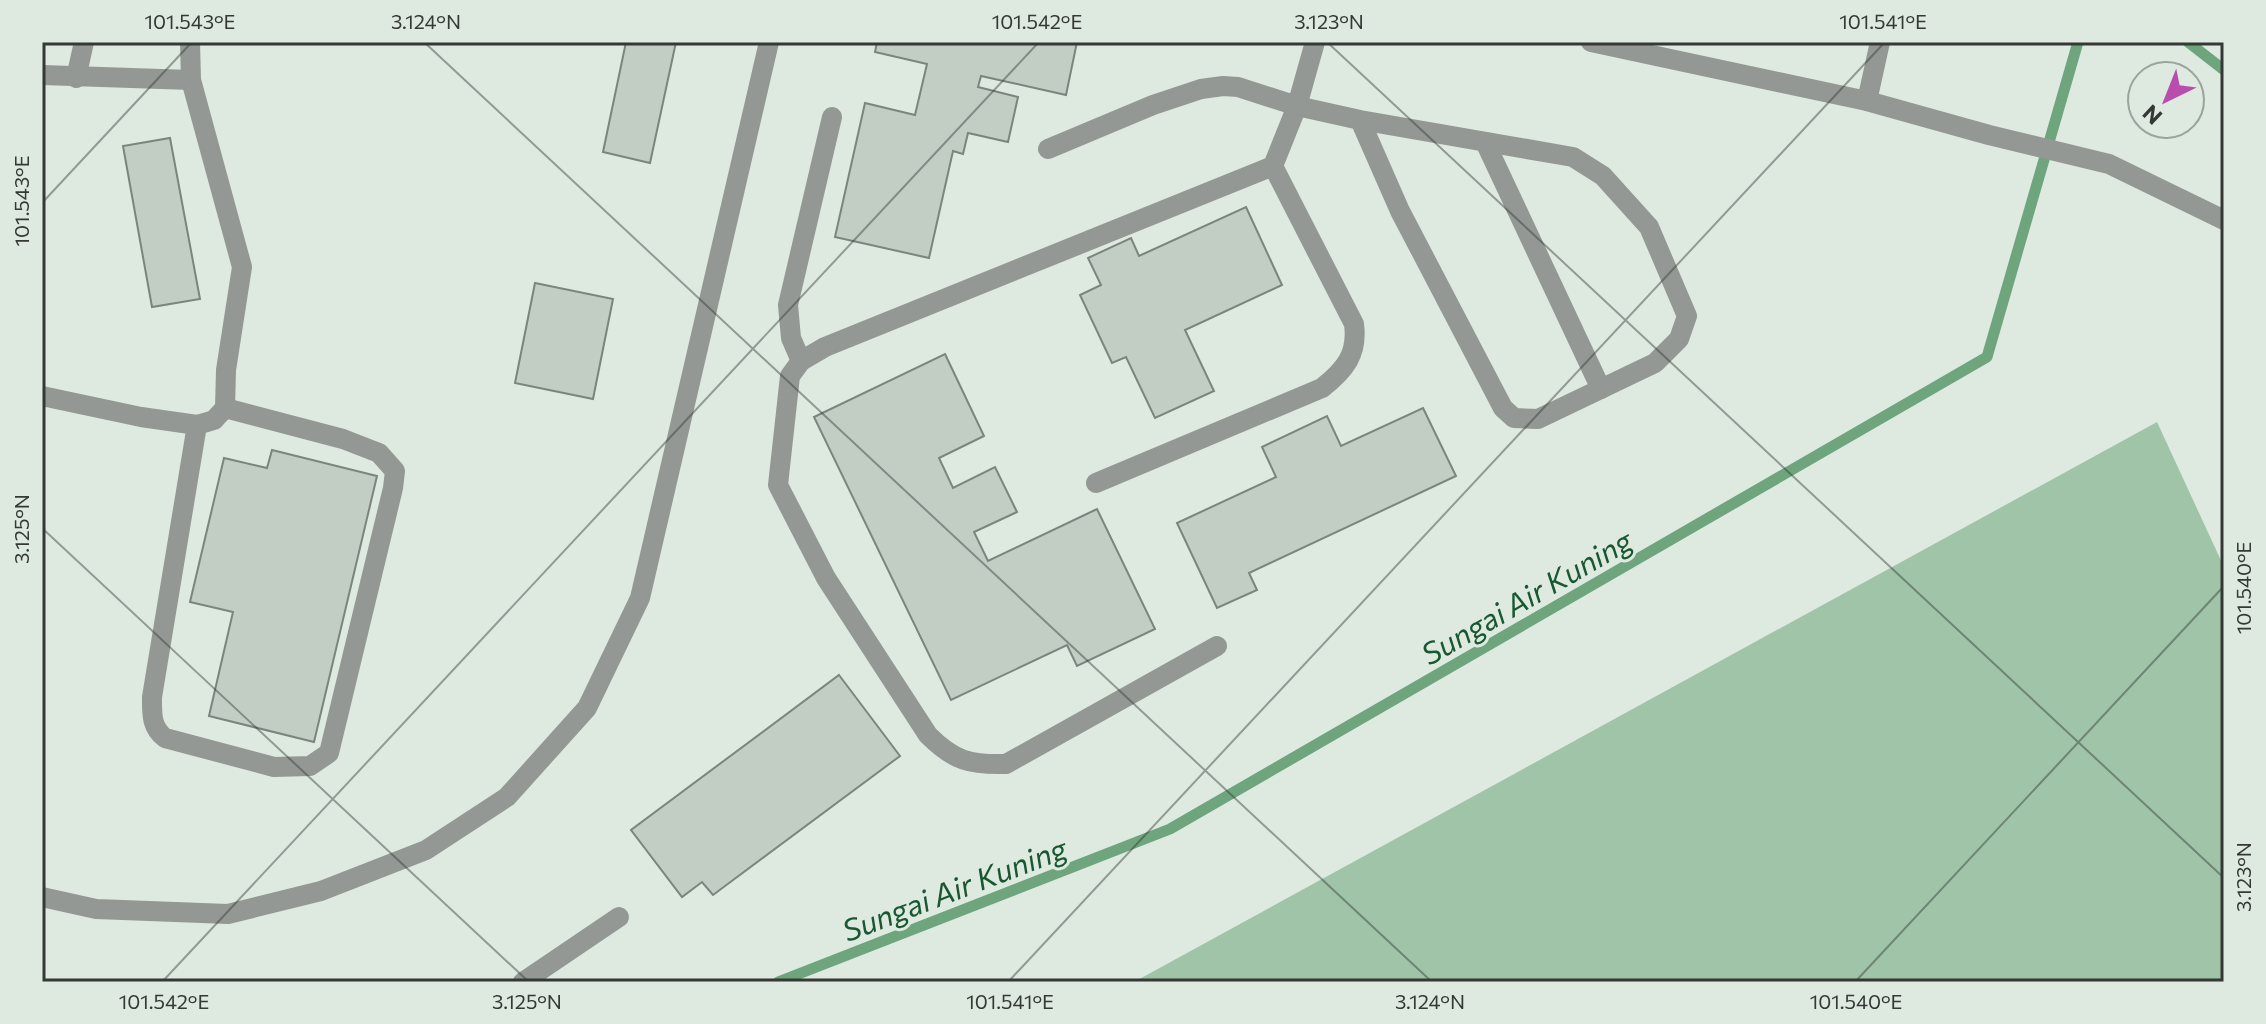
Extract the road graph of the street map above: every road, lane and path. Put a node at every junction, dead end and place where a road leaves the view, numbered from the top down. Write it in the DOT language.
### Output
graph roads {
  1 [pos="84,42"];
  2 [pos="190,42"];
  3 [pos="769,42"];
  4 [pos="1315,42"];
  5 [pos="1591,42"];
  6 [pos="1880,42"];
  7 [pos="42,75"];
  8 [pos="76,78"];
  9 [pos="191,80"];
  10 [pos="1867,101"];
  11 [pos="1297,106"];
  12 [pos="832,117"];
  13 [pos="1360,120"];
  14 [pos="1485,142"];
  15 [pos="1048,149"];
  16 [pos="1273,166"];
  17 [pos="2224,220"];
  18 [pos="801,361"];
  19 [pos="1601,389"];
  20 [pos="42,396"];
  21 [pos="225,408"];
  22 [pos="197,425"];
  23 [pos="1096,483"];
  24 [pos="1217,646"];
  25 [pos="42,897"];
  26 [pos="619,917"];
  27 [pos="523,982"];
  1 -- 8 [label="lane"];
  2 -- 9 [label="lane"];
  3 -- 25 [label="lane"];
  4 -- 11 [label="lane"];
  5 -- 10 [label="lane"];
  6 -- 10 [label="lane"];
  7 -- 8 [label="lane"];
  8 -- 9 [label="lane"];
  9 -- 21 [label="lane"];
  10 -- 17 [label="lane"];
  11 -- 13 [label="lane"];
  11 -- 15 [label="lane"];
  11 -- 16 [label="lane"];
  12 -- 18 [label="lane"];
  13 -- 14 [label="lane"];
  13 -- 19 [label="lane"];
  14 -- 19 [label="lane"];
  14 -- 19 [label="lane"];
  16 -- 18 [label="lane"];
  16 -- 23 [label="lane"];
  18 -- 24 [label="lane"];
  20 -- 22 [label="lane"];
  21 -- 22 [label="lane"];
  21 -- 22 [label="lane"];
  26 -- 27 [label="lane"];
}
